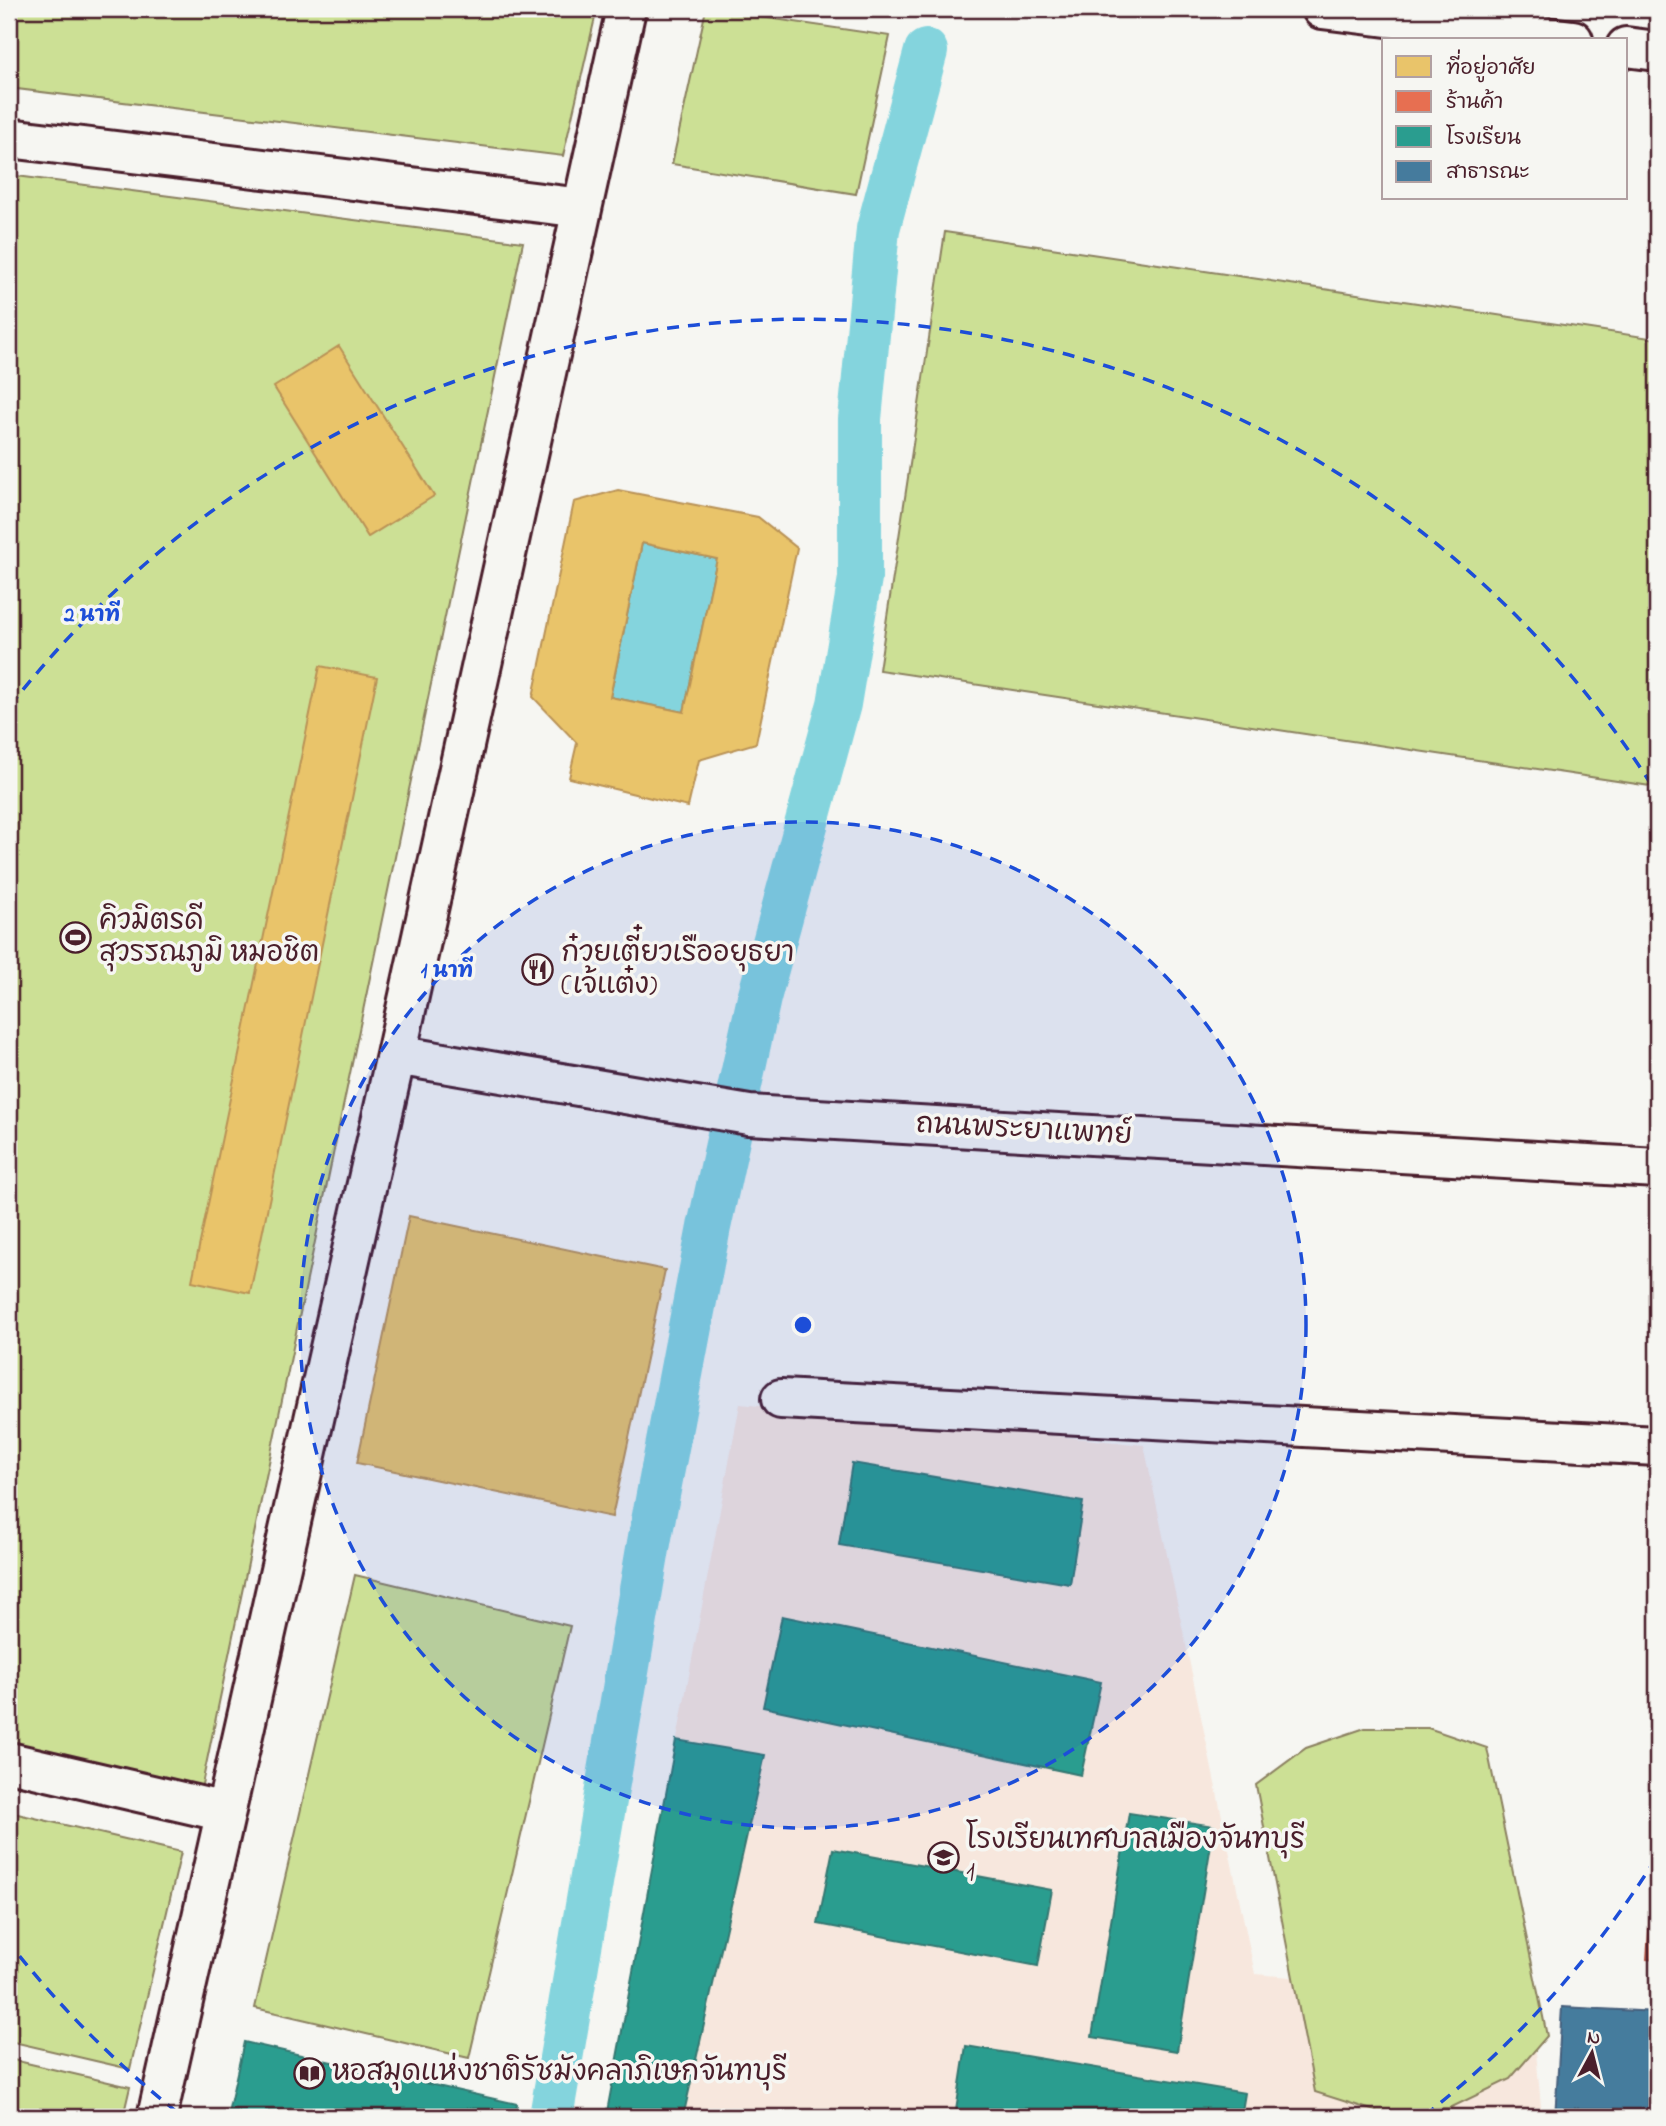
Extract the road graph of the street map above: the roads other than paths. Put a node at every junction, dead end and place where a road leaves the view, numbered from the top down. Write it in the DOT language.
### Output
graph roads {
  1 [pos="626,9"];
  2 [pos="1322,9"];
  3 [pos="1557,38"];
  4 [pos="1628,47"];
  5 [pos="1657,51"];
  6 [pos="9,138"];
  7 [pos="582,208"];
  8 [pos="396,1055"];
  9 [pos="1657,1168"];
  10 [pos="781,1399"];
  11 [pos="1657,1446"];
  12 [pos="9,1762"];
  13 [pos="225,1812"];
  14 [pos="157,2117"];
  1 -- 7 [label="street"];
  2 -- 3 [label="street"];
  4 -- 5 [label="street"];
  6 -- 7 [label="street"];
  7 -- 8 [label="street"];
  8 -- 9 [label="street, ถนนพระยาแพทย์"];
  8 -- 13 [label="street"];
  10 -- 11 [label="street"];
  12 -- 13 [label="street"];
  13 -- 14 [label="street"];
}
